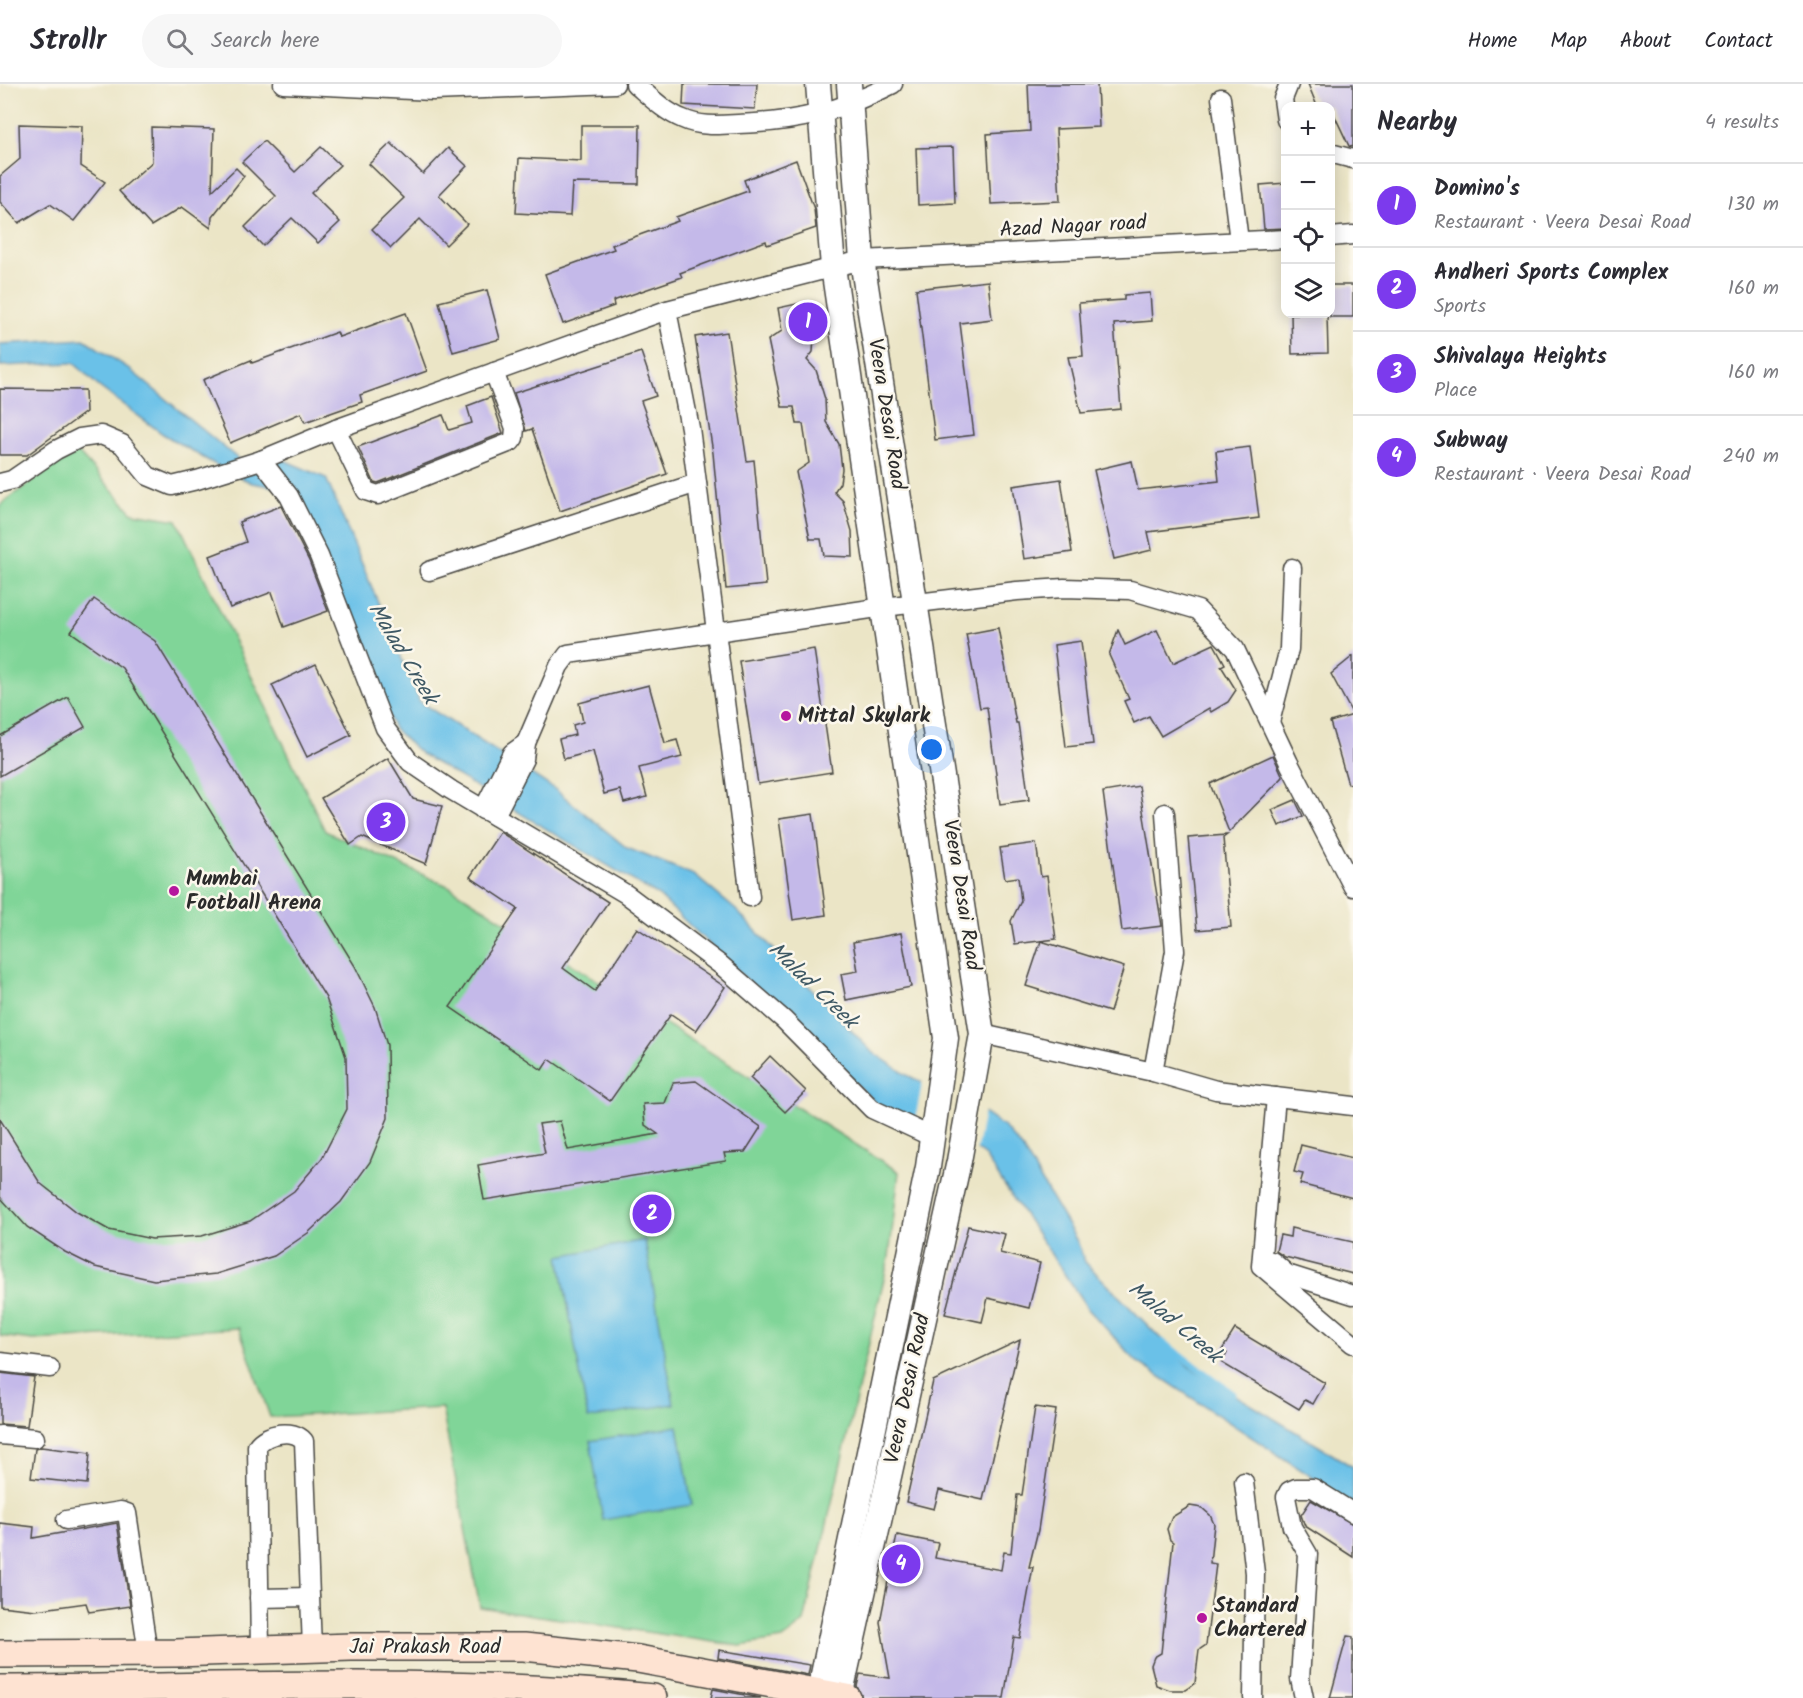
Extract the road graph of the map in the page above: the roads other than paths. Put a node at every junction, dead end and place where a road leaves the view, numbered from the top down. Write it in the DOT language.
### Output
graph roads {
  1 [pos="284,84"];
  2 [pos="615,84"];
  3 [pos="634,84"];
  4 [pos="818,84"];
  5 [pos="893,84"];
  6 [pos="1289,84"];
  7 [pos="849,95"];
  8 [pos="1221,98"];
  9 [pos="1283,102"];
  10 [pos="819,115"];
  11 [pos="1335,154"];
  12 [pos="1353,159"];
  13 [pos="1353,235"];
  14 [pos="1335,237"];
  15 [pos="1281,239"];
  16 [pos="1239,241"];
  17 [pos="862,260"];
  18 [pos="833,267"];
  19 [pos="667,310"];
  20 [pos="494,372"];
  21 [pos="336,429"];
  22 [pos="261,460"];
  23 [pos="0,483"];
  24 [pos="697,483"];
  25 [pos="1292,568"];
  26 [pos="429,571"];
  27 [pos="916,603"];
  28 [pos="883,608"];
  29 [pos="716,631"];
  30 [pos="1270,722"];
  31 [pos="492,807"];
  32 [pos="1166,813"];
  33 [pos="1353,887"];
  34 [pos="750,897"];
  35 [pos="982,1034"];
  36 [pos="1153,1072"];
  37 [pos="1276,1097"];
  38 [pos="1353,1106"];
  39 [pos="933,1130"];
  40 [pos="1262,1251"];
  41 [pos="1353,1295"];
  42 [pos="1353,1344"];
  43 [pos="0,1362"];
  44 [pos="50,1368"];
  45 [pos="0,1435"];
  46 [pos="35,1438"];
  47 [pos="1245,1482"];
  48 [pos="1353,1513"];
  49 [pos="66,1520"];
  50 [pos="310,1596"];
  51 [pos="259,1598"];
  52 [pos="312,1648"];
  53 [pos="260,1650"];
  54 [pos="148,1653"];
  55 [pos="0,1654"];
  56 [pos="0,1689"];
  57 [pos="835,1696"];
  58 [pos="653,1698"];
  59 [pos="1253,1698"];
  60 [pos="1304,1698"];
  1 -- 2 [label="street"];
  3 -- 10 [label="street"];
  4 -- 10 [label="street"];
  5 -- 7 [label="street"];
  6 -- 9 [label="street"];
  7 -- 10 [label="street"];
  7 -- 17 [label="street, Veera Desai Road"];
  8 -- 16 [label="street"];
  10 -- 18 [label="street"];
  11 -- 12 [label="street"];
  13 -- 14 [label="street"];
  15 -- 16 [label="street, Azad Nagar road"];
  16 -- 17 [label="street, Azad Nagar road"];
  17 -- 18 [label="street, Azad Nagar road"];
  17 -- 27 [label="street, Veera Desai Road"];
  18 -- 19 [label="street, Azad Nagar road"];
  18 -- 28 [label="street"];
  19 -- 20 [label="street, Azad Nagar road"];
  19 -- 24 [label="street"];
  20 -- 21 [label="street, Azad Nagar road"];
  20 -- 21 [label="street"];
  21 -- 22 [label="street, Azad Nagar road"];
  22 -- 23 [label="street, Azad Nagar road"];
  22 -- 31 [label="street"];
  24 -- 26 [label="street"];
  24 -- 29 [label="street"];
  25 -- 30 [label="street"];
  27 -- 28 [label="street"];
  27 -- 30 [label="street"];
  27 -- 35 [label="street, Veera Desai Road"];
  28 -- 29 [label="street"];
  28 -- 39 [label="street"];
  29 -- 31 [label="street"];
  29 -- 34 [label="street"];
  30 -- 33 [label="street"];
  31 -- 39 [label="street"];
  32 -- 36 [label="street"];
  35 -- 36 [label="street"];
  35 -- 57 [label="street, Veera Desai Road"];
  36 -- 37 [label="street"];
  37 -- 38 [label="street"];
  37 -- 40 [label="street"];
  39 -- 57 [label="street"];
  40 -- 41 [label="street"];
  40 -- 42 [label="street"];
  43 -- 44 [label="street"];
  45 -- 46 [label="street"];
  47 -- 59 [label="street"];
  48 -- 60 [label="street"];
  49 -- 54 [label="street"];
  50 -- 51 [label="street"];
  50 -- 51 [label="street"];
  50 -- 52 [label="street"];
  51 -- 53 [label="street"];
  52 -- 53 [label="main road, Jai Prakash Road"];
  52 -- 57 [label="main road, Jai Prakash Road"];
  53 -- 54 [label="main road, Jai Prakash Road"];
  54 -- 55 [label="main road, Jai Prakash Road"];
  56 -- 58 [label="main road, Jai Prakash Road"];
}
